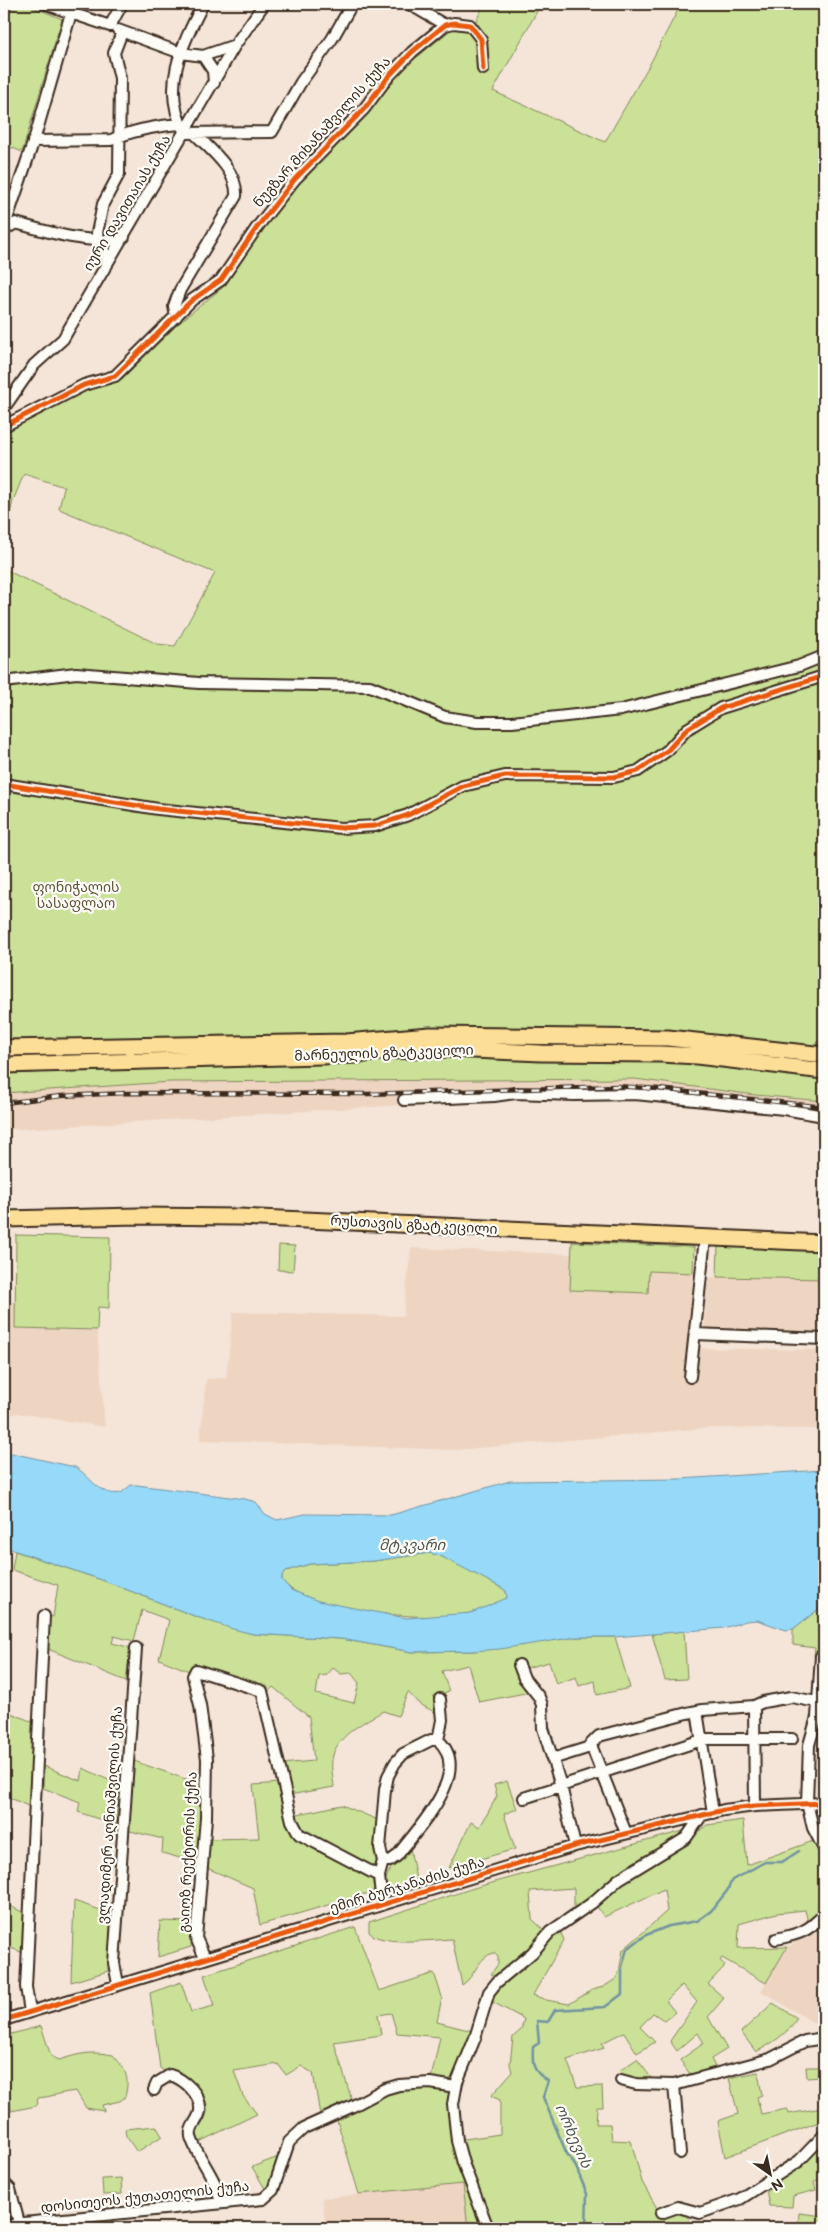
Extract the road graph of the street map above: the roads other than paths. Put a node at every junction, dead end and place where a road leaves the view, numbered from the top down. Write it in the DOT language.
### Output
graph roads {
  1 [pos="46,4"];
  2 [pos="122,4"];
  3 [pos="203,4"];
  4 [pos="264,4"];
  5 [pos="352,4"];
  6 [pos="409,4"];
  7 [pos="71,13"];
  8 [pos="445,25"];
  9 [pos="110,26"];
  10 [pos="122,32"];
  11 [pos="235,45"];
  12 [pos="181,53"];
  13 [pos="203,56"];
  14 [pos="483,69"];
  15 [pos="214,83"];
  16 [pos="180,124"];
  17 [pos="190,133"];
  18 [pos="119,135"];
  19 [pos="33,141"];
  20 [pos="4,229"];
  21 [pos="124,236"];
  22 [pos="100,241"];
  23 [pos="107,265"];
  24 [pos="176,317"];
  25 [pos="4,408"];
  26 [pos="4,426"];
  27 [pos="824,656"];
  28 [pos="824,676"];
  29 [pos="4,682"];
  30 [pos="4,784"];
  31 [pos="5,1048"];
  32 [pos="824,1055"];
  33 [pos="6,1065"];
  34 [pos="824,1071"];
  35 [pos="404,1100"];
  36 [pos="824,1116"];
  37 [pos="4,1219"];
  38 [pos="705,1238"];
  39 [pos="824,1243"];
  40 [pos="695,1334"];
  41 [pos="824,1339"];
  42 [pos="690,1377"];
  43 [pos="44,1616"];
  44 [pos="136,1648"];
  45 [pos="821,1656"];
  46 [pos="519,1665"];
  47 [pos="440,1699"];
  48 [pos="817,1702"];
  49 [pos="754,1706"];
  50 [pos="697,1711"];
  51 [pos="754,1738"];
  52 [pos="792,1739"];
  53 [pos="438,1740"];
  54 [pos="702,1740"];
  55 [pos="591,1745"];
  56 [pos="552,1759"];
  57 [pos="603,1772"];
  58 [pos="560,1786"];
  59 [pos="524,1798"];
  60 [pos="808,1803"];
  61 [pos="824,1803"];
  62 [pos="755,1806"];
  63 [pos="713,1813"];
  64 [pos="702,1815"];
  65 [pos="626,1833"];
  66 [pos="575,1846"];
  67 [pos="824,1849"];
  68 [pos="384,1861"];
  69 [pos="379,1876"];
  70 [pos="382,1905"];
  71 [pos="824,1914"];
  72 [pos="776,1939"];
  73 [pos="205,1958"];
  74 [pos="118,1984"];
  75 [pos="30,2012"];
  76 [pos="4,2020"];
  77 [pos="824,2038"];
  78 [pos="621,2080"];
  79 [pos="674,2085"];
  80 [pos="456,2087"];
  81 [pos="154,2090"];
  82 [pos="824,2135"];
  83 [pos="680,2153"];
  84 [pos="4,2183"];
  85 [pos="221,2202"];
  86 [pos="661,2212"];
  87 [pos="19,2223"];
  88 [pos="4,2225"];
  89 [pos="488,2228"];
  1 -- 7 [label="street"];
  2 -- 9 [label="street"];
  3 -- 12 [label="street"];
  4 -- 11 [label="street, იური დავითაიას ქუჩა"];
  5 -- 17 [label="street"];
  6 -- 8 [label="street"];
  7 -- 9 [label="street"];
  7 -- 19 [label="street"];
  8 -- 14 [label="street"];
  8 -- 24 [label="street, ნუგზარ მიხანაშვილის ქუჩა"];
  9 -- 10 [label="street"];
  10 -- 12 [label="street"];
  10 -- 18 [label="street"];
  11 -- 13 [label="street"];
  11 -- 15 [label="street, იური დავითაიას ქუჩა"];
  12 -- 13 [label="street"];
  12 -- 16 [label="street"];
  13 -- 15 [label="street"];
  15 -- 17 [label="street, იური დავითაიას ქუჩა"];
  16 -- 17 [label="street"];
  16 -- 18 [label="street"];
  17 -- 21 [label="street, იური დავითაიას ქუჩა"];
  17 -- 24 [label="street"];
  18 -- 19 [label="street"];
  18 -- 22 [label="street"];
  19 -- 20 [label="street"];
  20 -- 22 [label="street"];
  21 -- 22 [label="street"];
  21 -- 23 [label="street, იური დავითაიას ქუჩა"];
  22 -- 23 [label="street"];
  23 -- 25 [label="street, იური დავითაიას ქუჩა"];
  24 -- 26 [label="street, ნუგზარ მიხანაშვილის ქუჩა"];
  27 -- 29 [label="street"];
  28 -- 30 [label="street"];
  31 -- 32 [label="highway, მარნეულის გზატკეცილი"];
  31 -- 33 [label="highway"];
  33 -- 34 [label="highway, მარნეულის გზატკეცილი"];
  35 -- 36 [label="street"];
  37 -- 38 [label="highway, რუსთავის გზატკეცილი"];
  38 -- 39 [label="highway, რუსთავის გზატკეცილი"];
  38 -- 40 [label="street"];
  40 -- 41 [label="street"];
  40 -- 42 [label="street"];
  43 -- 75 [label="street"];
  44 -- 74 [label="street, ვლადიმერ აღნიაშვილის ქუჩა"];
  45 -- 48 [label="street"];
  46 -- 56 [label="street"];
  47 -- 53 [label="street"];
  48 -- 49 [label="street"];
  48 -- 60 [label="street"];
  49 -- 50 [label="street"];
  49 -- 51 [label="street"];
  50 -- 54 [label="street"];
  50 -- 55 [label="street"];
  51 -- 52 [label="street"];
  51 -- 54 [label="street"];
  51 -- 62 [label="street"];
  53 -- 68 [label="street"];
  53 -- 68 [label="street"];
  54 -- 57 [label="street"];
  54 -- 63 [label="street"];
  55 -- 56 [label="street"];
  55 -- 57 [label="street"];
  56 -- 58 [label="street"];
  57 -- 58 [label="street"];
  57 -- 65 [label="street"];
  58 -- 59 [label="street"];
  58 -- 66 [label="street"];
  60 -- 61 [label="street, ემირ ბურჯანაძის ქუჩა"];
  60 -- 62 [label="street, ემირ ბურჯანაძის ქუჩა"];
  60 -- 67 [label="street"];
  62 -- 63 [label="street, ემირ ბურჯანაძის ქუჩა"];
  63 -- 64 [label="street, ემირ ბურჯანაძის ქუჩა"];
  64 -- 65 [label="street, ემირ ბურჯანაძის ქუჩა"];
  64 -- 80 [label="street"];
  65 -- 66 [label="street, ემირ ბურჯანაძის ქუჩა"];
  66 -- 70 [label="street, ემირ ბურჯანაძის ქუჩა"];
  68 -- 69 [label="street"];
  69 -- 70 [label="street"];
  69 -- 73 [label="street, გაიოზ რექტორის ქუჩა"];
  70 -- 73 [label="street, ემირ ბურჯანაძის ქუჩა"];
  71 -- 72 [label="street"];
  73 -- 74 [label="street, ემირ ბურჯანაძის ქუჩა"];
  74 -- 75 [label="street, ემირ ბურჯანაძის ქუჩა"];
  75 -- 76 [label="street, ემირ ბურჯანაძის ქუჩა"];
  77 -- 79 [label="street"];
  78 -- 79 [label="street"];
  79 -- 83 [label="street"];
  80 -- 85 [label="street, დოსითეოს ქუთათელის ქუჩა"];
  80 -- 89 [label="street"];
  81 -- 85 [label="street"];
  82 -- 86 [label="street"];
  84 -- 87 [label="street"];
  85 -- 87 [label="street, დოსითეოს ქუთათელის ქუჩა"];
  87 -- 88 [label="street, დოსითეოს ქუთათელის ქუჩა"];
}
